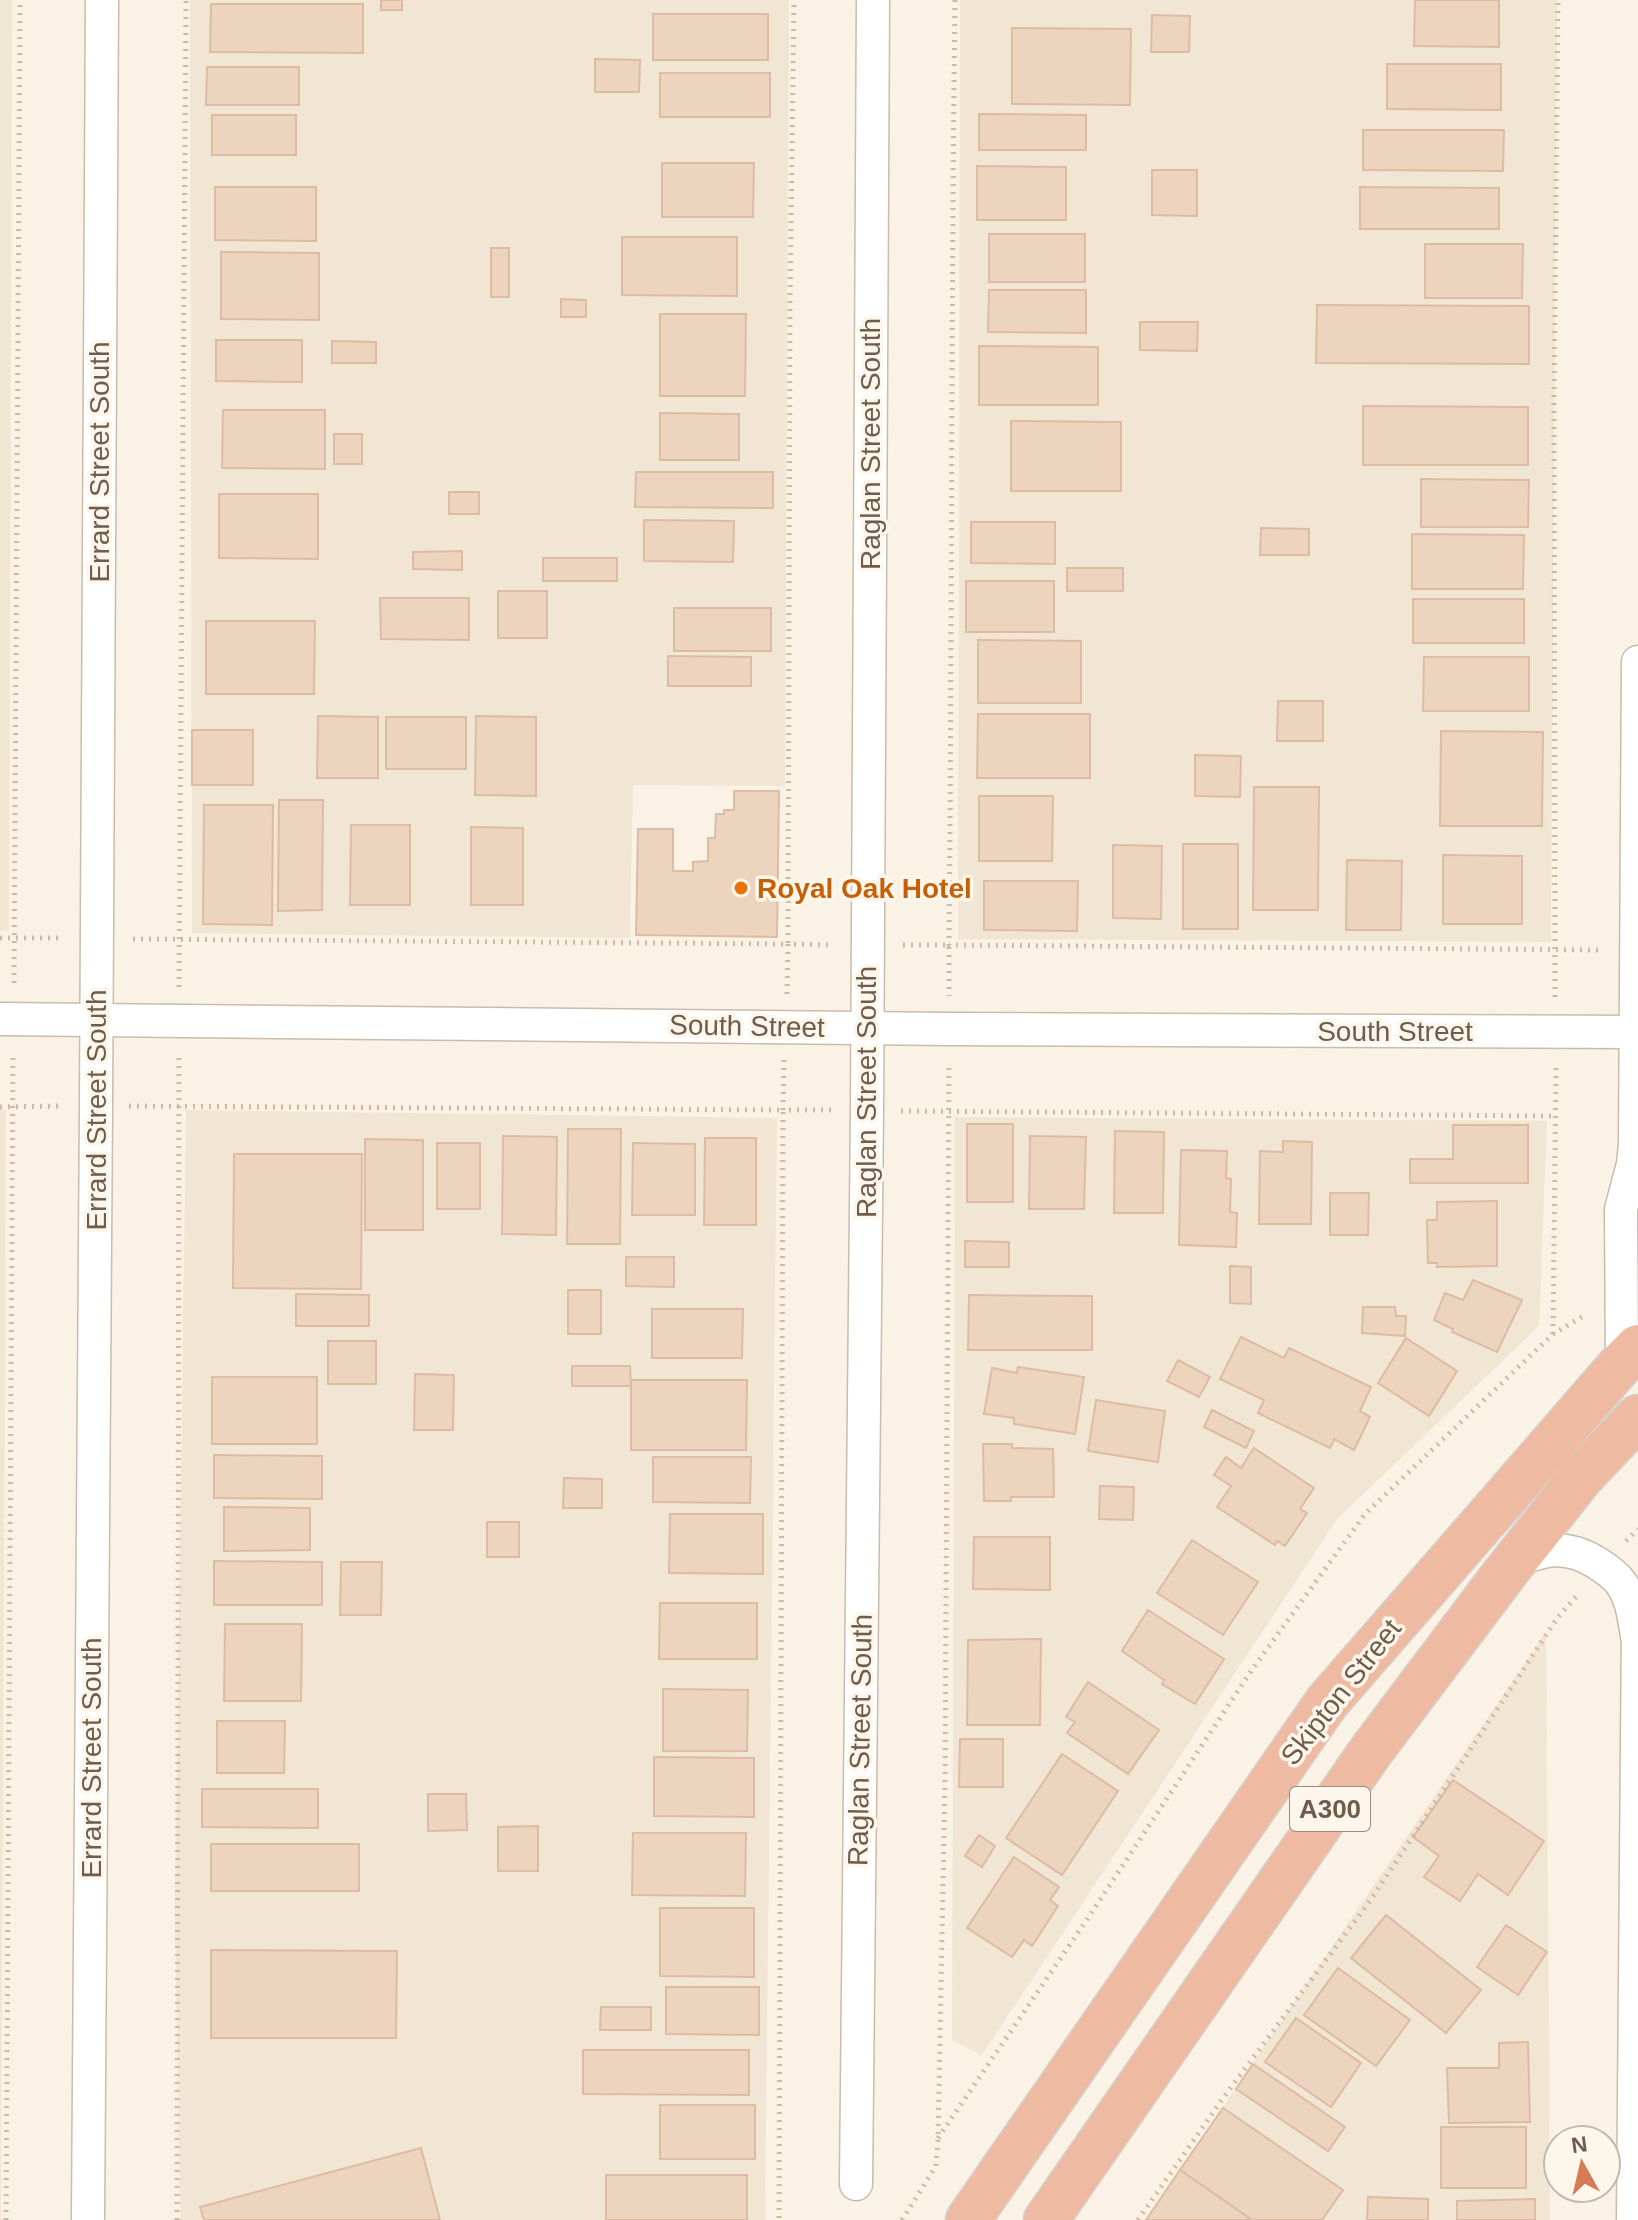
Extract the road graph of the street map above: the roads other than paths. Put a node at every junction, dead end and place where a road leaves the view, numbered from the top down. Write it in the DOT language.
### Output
graph roads {
  1 [pos="102,0"];
  2 [pos="873,0"];
  3 [pos="1638,662"];
  4 [pos="0,1019"];
  5 [pos="96,1020"];
  6 [pos="866,1027"];
  7 [pos="1637,1032"];
  8 [pos="1630,1355"];
  9 [pos="1638,1417"];
  10 [pos="1514,1561"];
  11 [pos="1638,1624"];
  12 [pos="1637,1636"];
  13 [pos="856,2184"];
  14 [pos="88,2220"];
  15 [pos="968,2220"];
  16 [pos="1046,2220"];
  17 [pos="1633,2220"];
  1 -- 5 [label="street, Errard Street South"];
  2 -- 6 [label="street, Raglan Street South"];
  3 -- 7 [label="street"];
  4 -- 5 [label="street, South Street"];
  5 -- 6 [label="street, South Street"];
  5 -- 14 [label="street, Errard Street South"];
  6 -- 7 [label="street, South Street"];
  6 -- 13 [label="street, Raglan Street South"];
  7 -- 8 [label="street"];
  8 -- 15 [label="highway, Skipton Street / A300"];
  9 -- 10 [label="highway, Skipton Street / A300"];
  10 -- 12 [label="street"];
  10 -- 16 [label="highway, Skipton Street / A300"];
  11 -- 12 [label="street"];
  12 -- 17 [label="street"];
}
